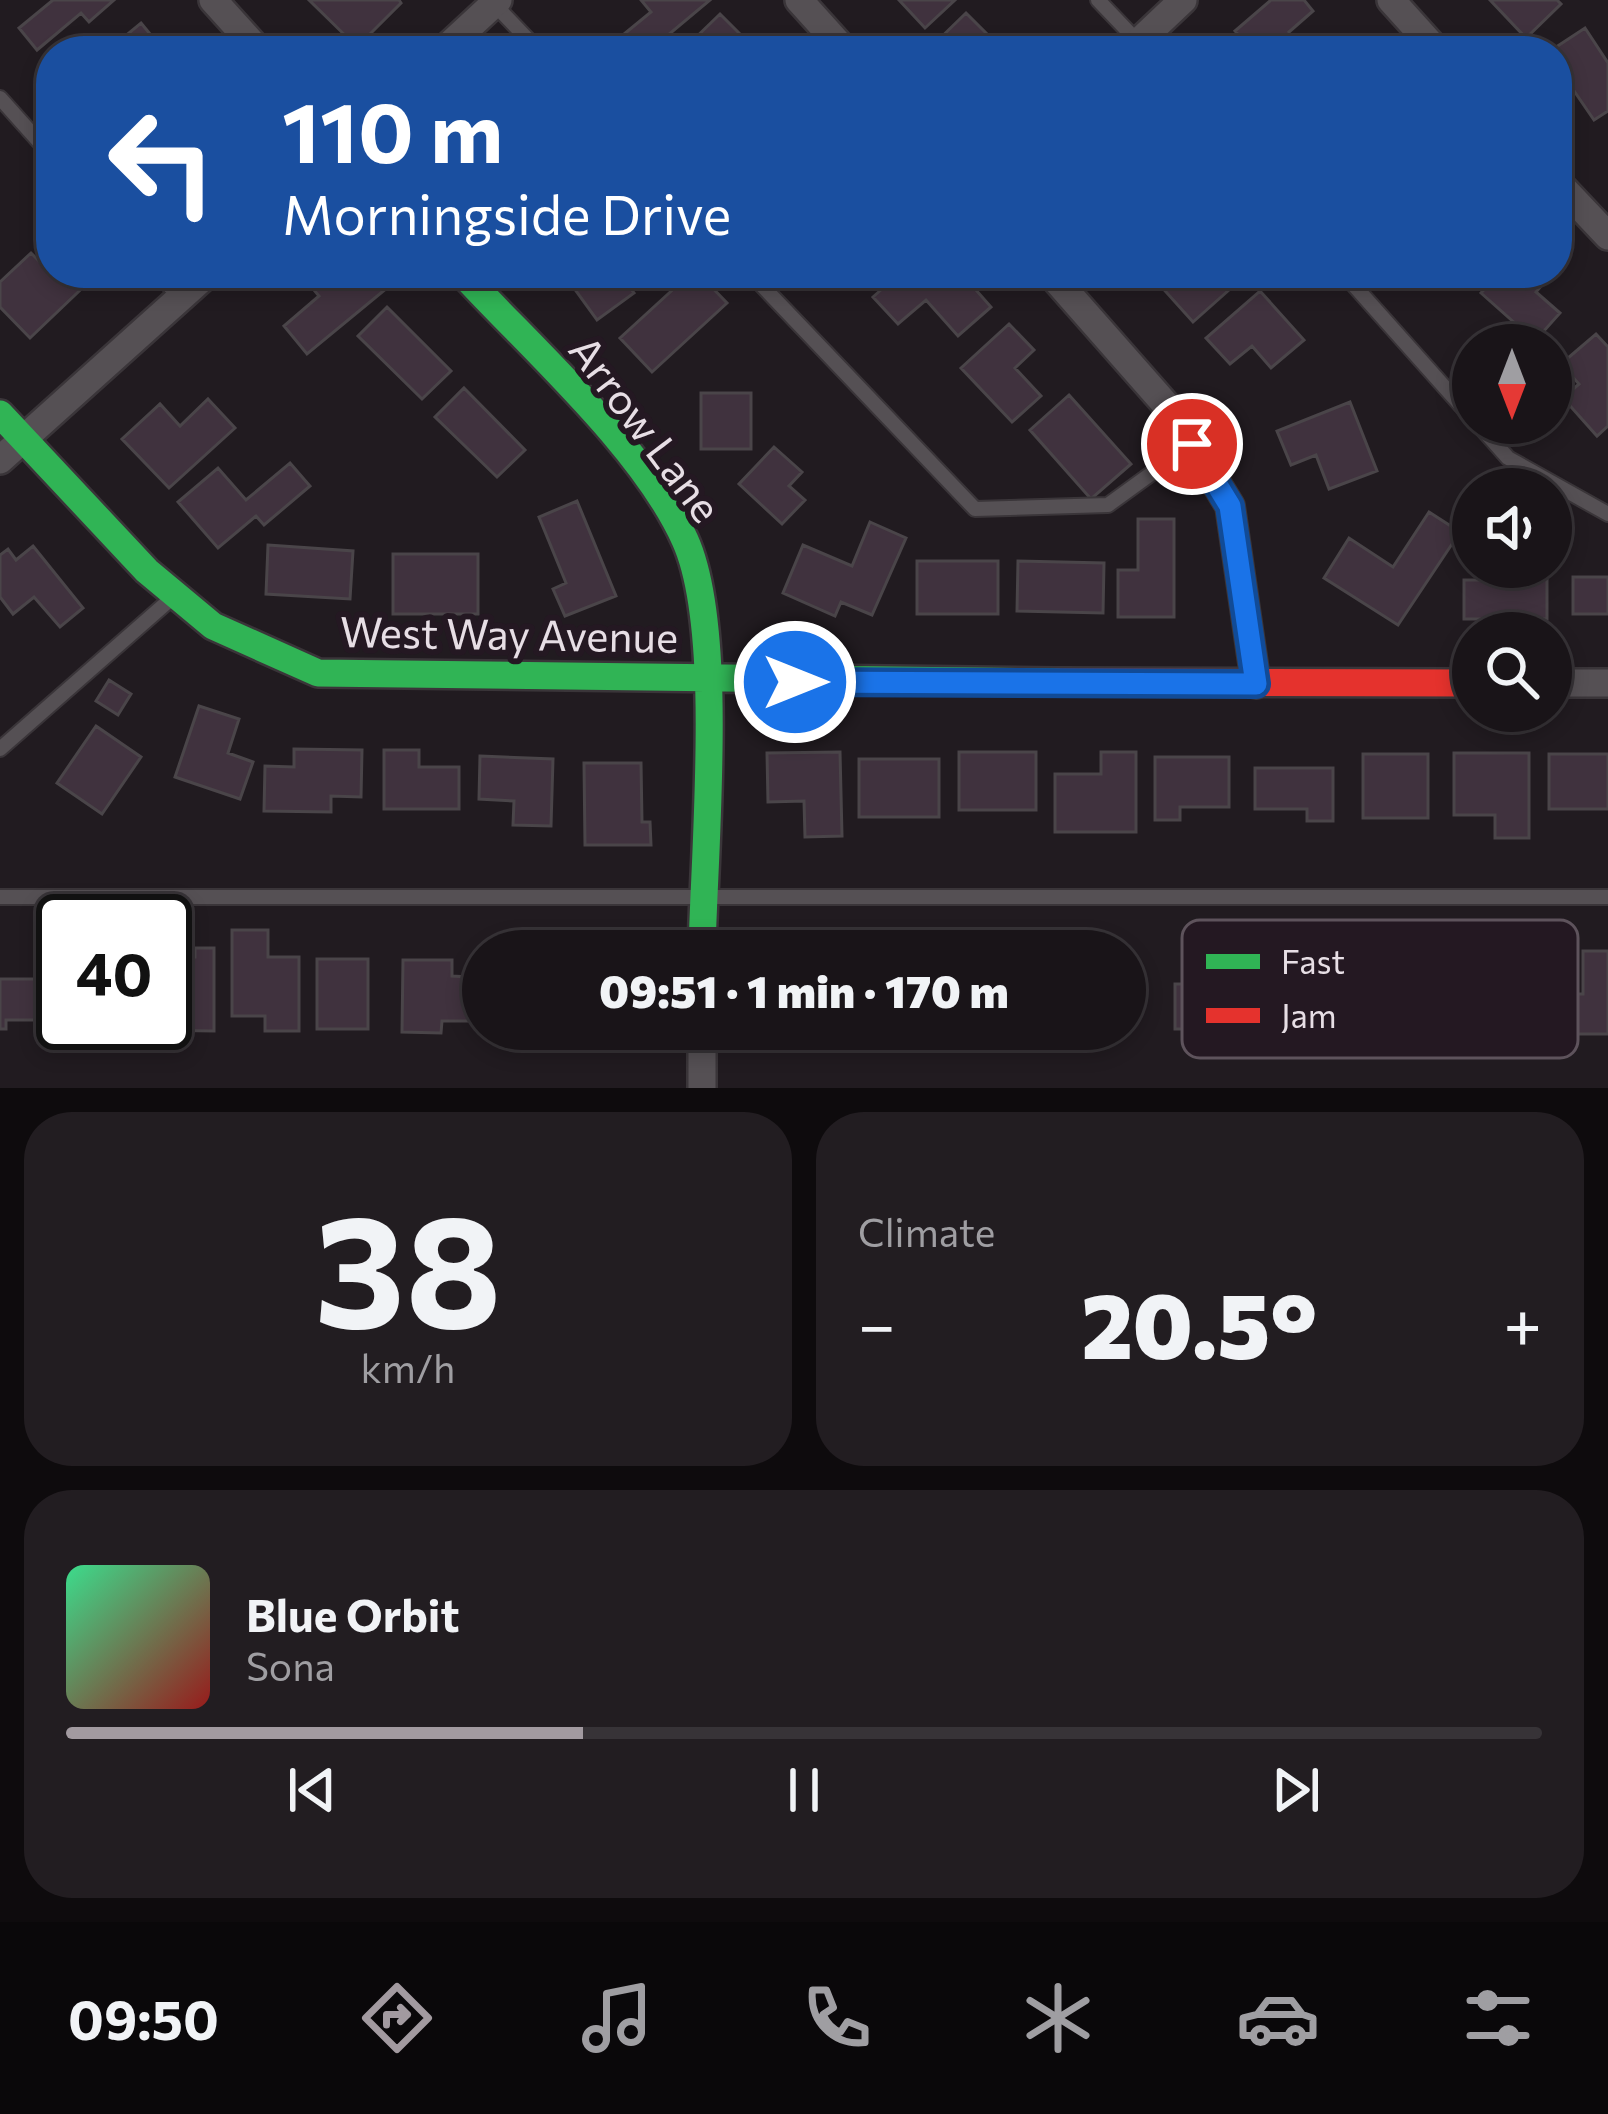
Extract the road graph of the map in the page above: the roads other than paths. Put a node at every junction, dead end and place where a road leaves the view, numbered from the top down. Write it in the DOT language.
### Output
graph roads {
  1 [pos="213,0"];
  2 [pos="799,0"];
  3 [pos="1098,0"];
  4 [pos="1183,0"];
  5 [pos="1390,0"];
  6 [pos="494,1"];
  7 [pos="245,36"];
  8 [pos="458,36"];
  9 [pos="526,36"];
  10 [pos="831,36"];
  11 [pos="1128,36"];
  12 [pos="1149,36"];
  13 [pos="1423,36"];
  14 [pos="0,98"];
  15 [pos="36,138"];
  16 [pos="1572,198"];
  17 [pos="1608,236"];
  18 [pos="171,288"];
  19 [pos="191,288"];
  20 [pos="475,288"];
  21 [pos="764,288"];
  22 [pos="1063,288"];
  23 [pos="1355,288"];
  24 [pos="180,298"];
  25 [pos="1452,395"];
  26 [pos="0,414"];
  27 [pos="23,439"];
  28 [pos="1192,444"];
  29 [pos="1496,444"];
  30 [pos="0,460"];
  31 [pos="1608,514"];
  32 [pos="176,595"];
  33 [pos="703,682"];
  34 [pos="1452,683"];
  35 [pos="1572,683"];
  36 [pos="1608,683"];
  37 [pos="1256,684"];
  38 [pos="0,749"];
  39 [pos="702,896"];
  40 [pos="0,897"];
  41 [pos="1608,898"];
  42 [pos="702,930"];
  43 [pos="702,1050"];
  44 [pos="702,1088"];
  1 -- 7 [label="street"];
  2 -- 10 [label="street"];
  3 -- 11 [label="lane"];
  4 -- 12 [label="street"];
  5 -- 13 [label="street"];
  6 -- 8 [label="street"];
  6 -- 9 [label="lane"];
  14 -- 15 [label="lane"];
  16 -- 17 [label="street"];
  18 -- 24 [label="lane"];
  19 -- 24 [label="street"];
  20 -- 33 [label="street, Arrow Lane"];
  21 -- 28 [label="lane"];
  22 -- 28 [label="street"];
  23 -- 25 [label="lane"];
  24 -- 27 [label="street"];
  26 -- 27 [label="street, West Way Avenue"];
  27 -- 30 [label="street"];
  27 -- 32 [label="street, West Way Avenue"];
  28 -- 37 [label="street"];
  29 -- 31 [label="lane"];
  32 -- 33 [label="street, West Way Avenue"];
  32 -- 38 [label="lane"];
  33 -- 37 [label="street, West Way Avenue"];
  33 -- 39 [label="street, Arrow Lane"];
  34 -- 37 [label="street, West Way Avenue"];
  35 -- 36 [label="street"];
  39 -- 40 [label="lane"];
  39 -- 41 [label="lane"];
  39 -- 42 [label="street, Arrow Lane"];
  43 -- 44 [label="street"];
}
